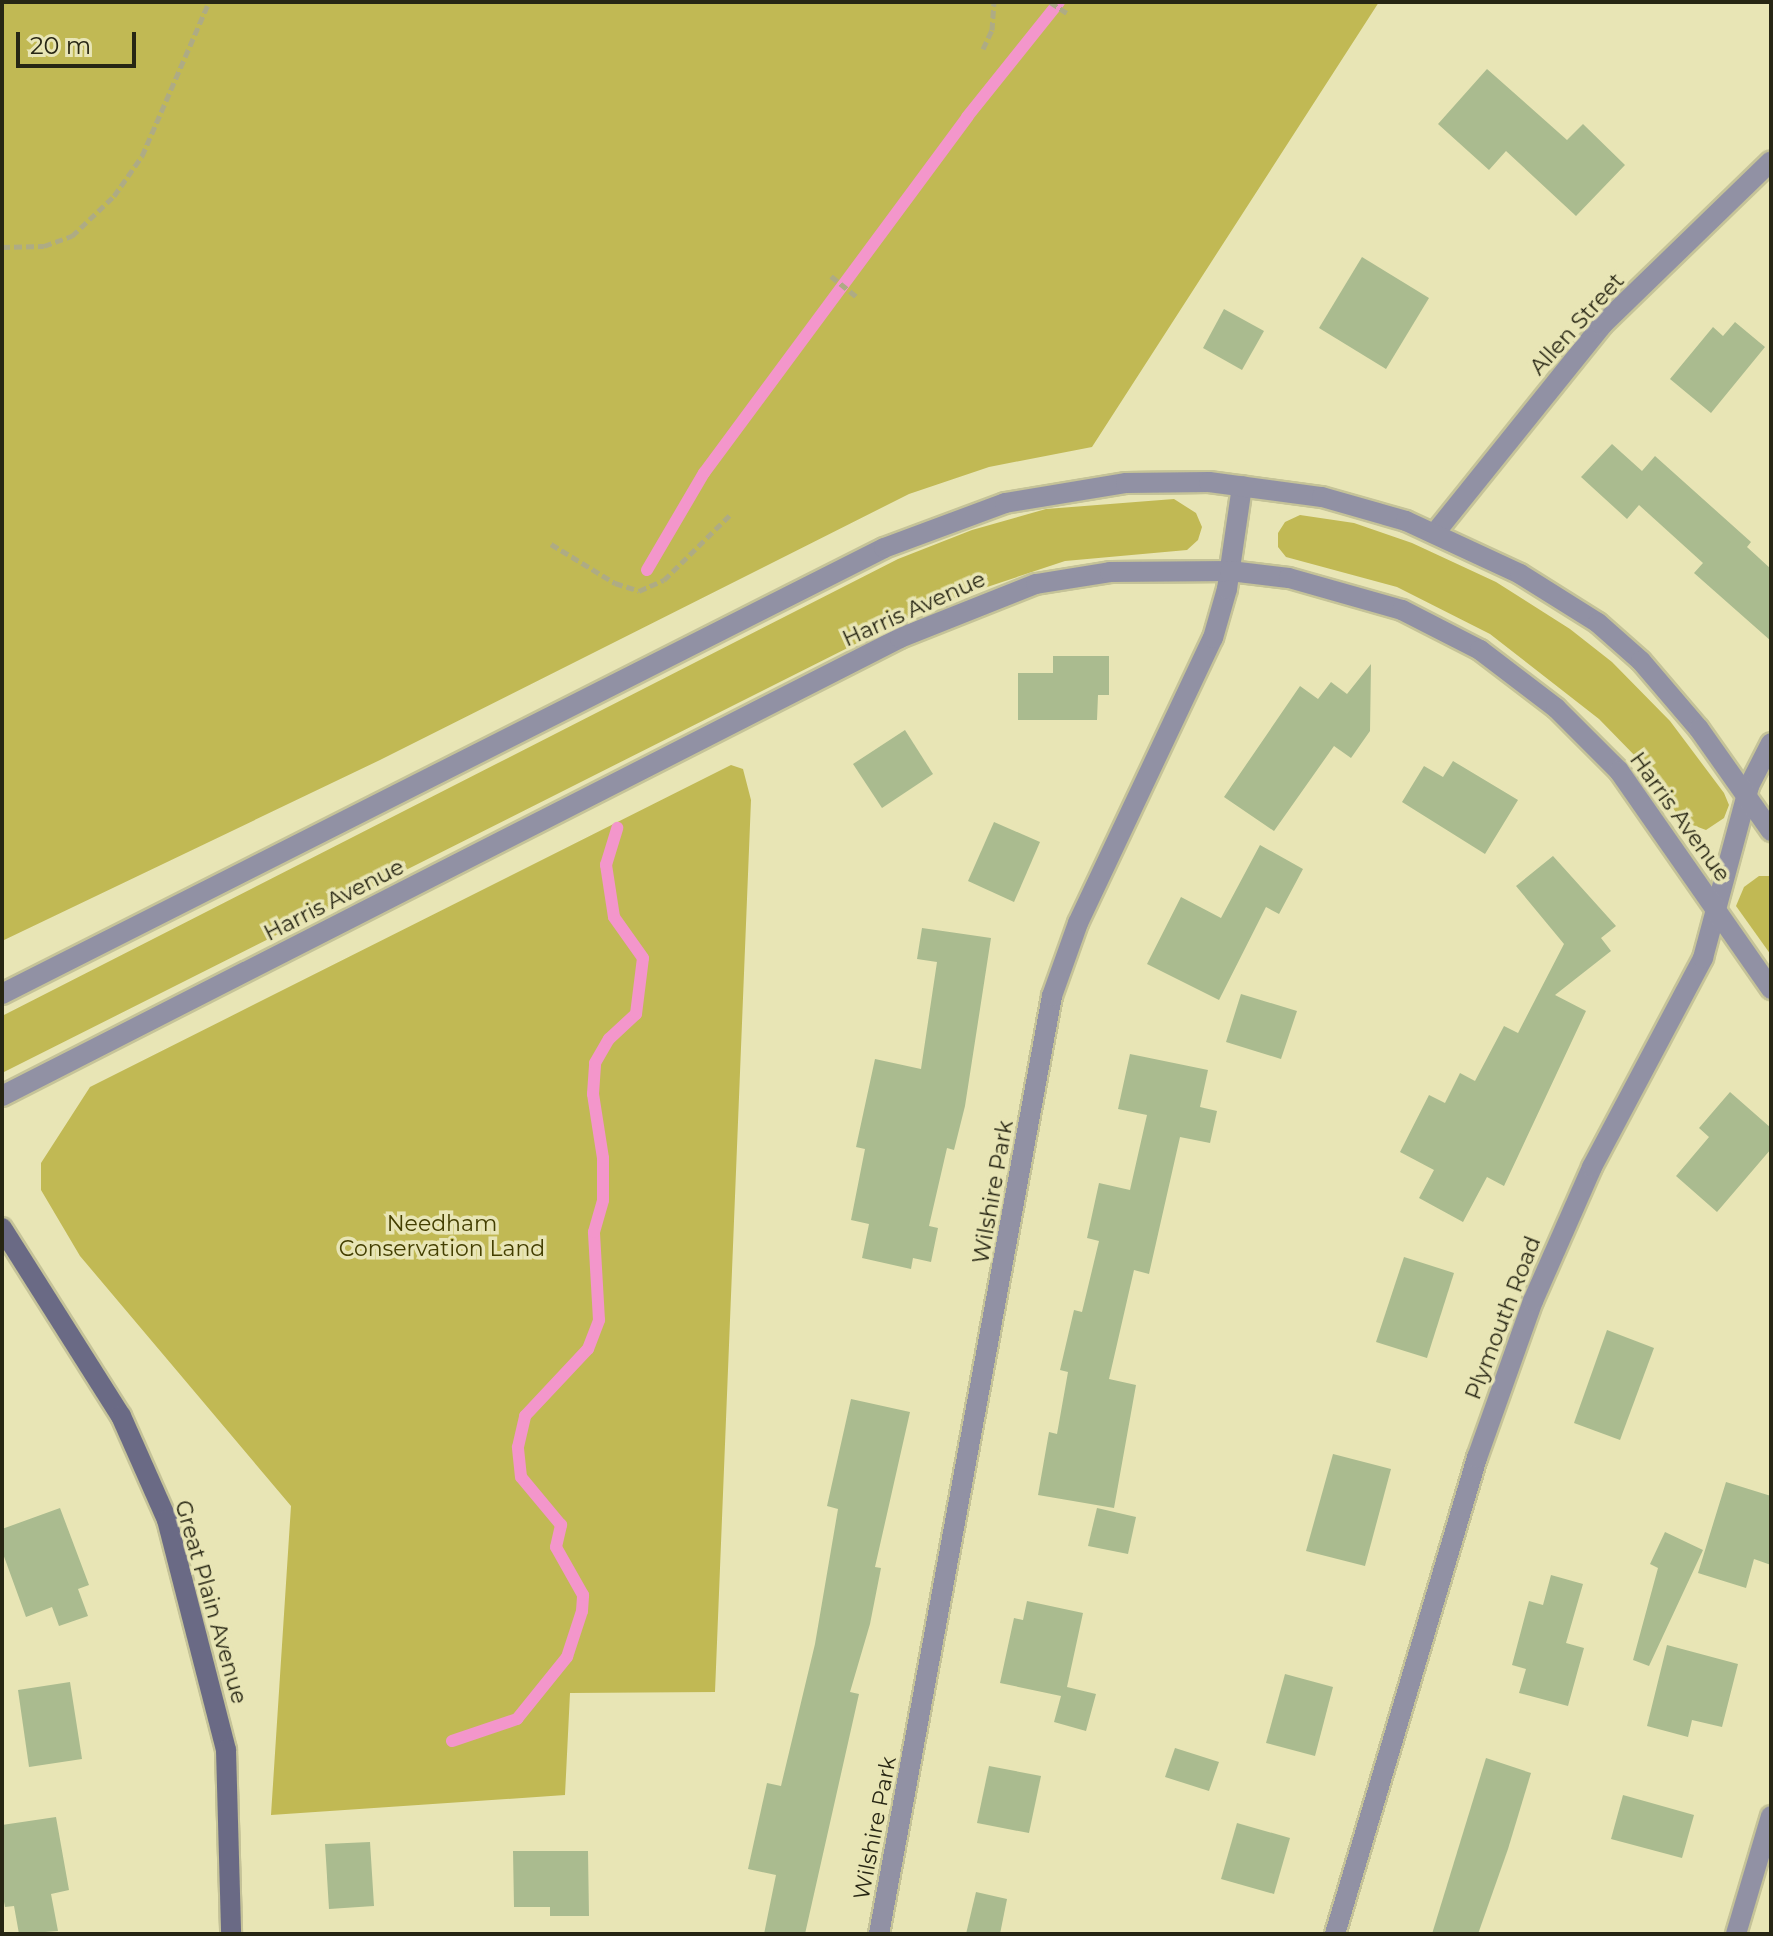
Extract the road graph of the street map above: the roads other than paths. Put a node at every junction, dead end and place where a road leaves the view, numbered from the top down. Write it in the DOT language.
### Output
graph roads {
  1 [pos="1771,161"];
  2 [pos="1242,486"];
  3 [pos="1435,533"];
  4 [pos="1230,571"];
  5 [pos="1771,743"];
  6 [pos="1747,796"];
  7 [pos="1771,831"];
  8 [pos="1718,911"];
  9 [pos="1771,989"];
  10 [pos="2,994"];
  11 [pos="2,1096"];
  12 [pos="2,1228"];
  13 [pos="1771,1816"];
  14 [pos="231,1934"];
  15 [pos="879,1934"];
  16 [pos="1335,1934"];
  17 [pos="1736,1934"];
  1 -- 3 [label="street, Allen Street"];
  2 -- 3 [label="street"];
  2 -- 4 [label="street, Wilshire Park"];
  2 -- 10 [label="street"];
  3 -- 6 [label="street"];
  4 -- 8 [label="street, Harris Avenue"];
  4 -- 11 [label="street, Harris Avenue"];
  4 -- 15 [label="street, Wilshire Park"];
  5 -- 6 [label="street, Plymouth Road"];
  6 -- 7 [label="street"];
  6 -- 8 [label="street, Plymouth Road"];
  8 -- 9 [label="street, Harris Avenue"];
  8 -- 16 [label="street, Plymouth Road"];
  12 -- 14 [label="main road, Great Plain Avenue"];
  13 -- 17 [label="street"];
}
